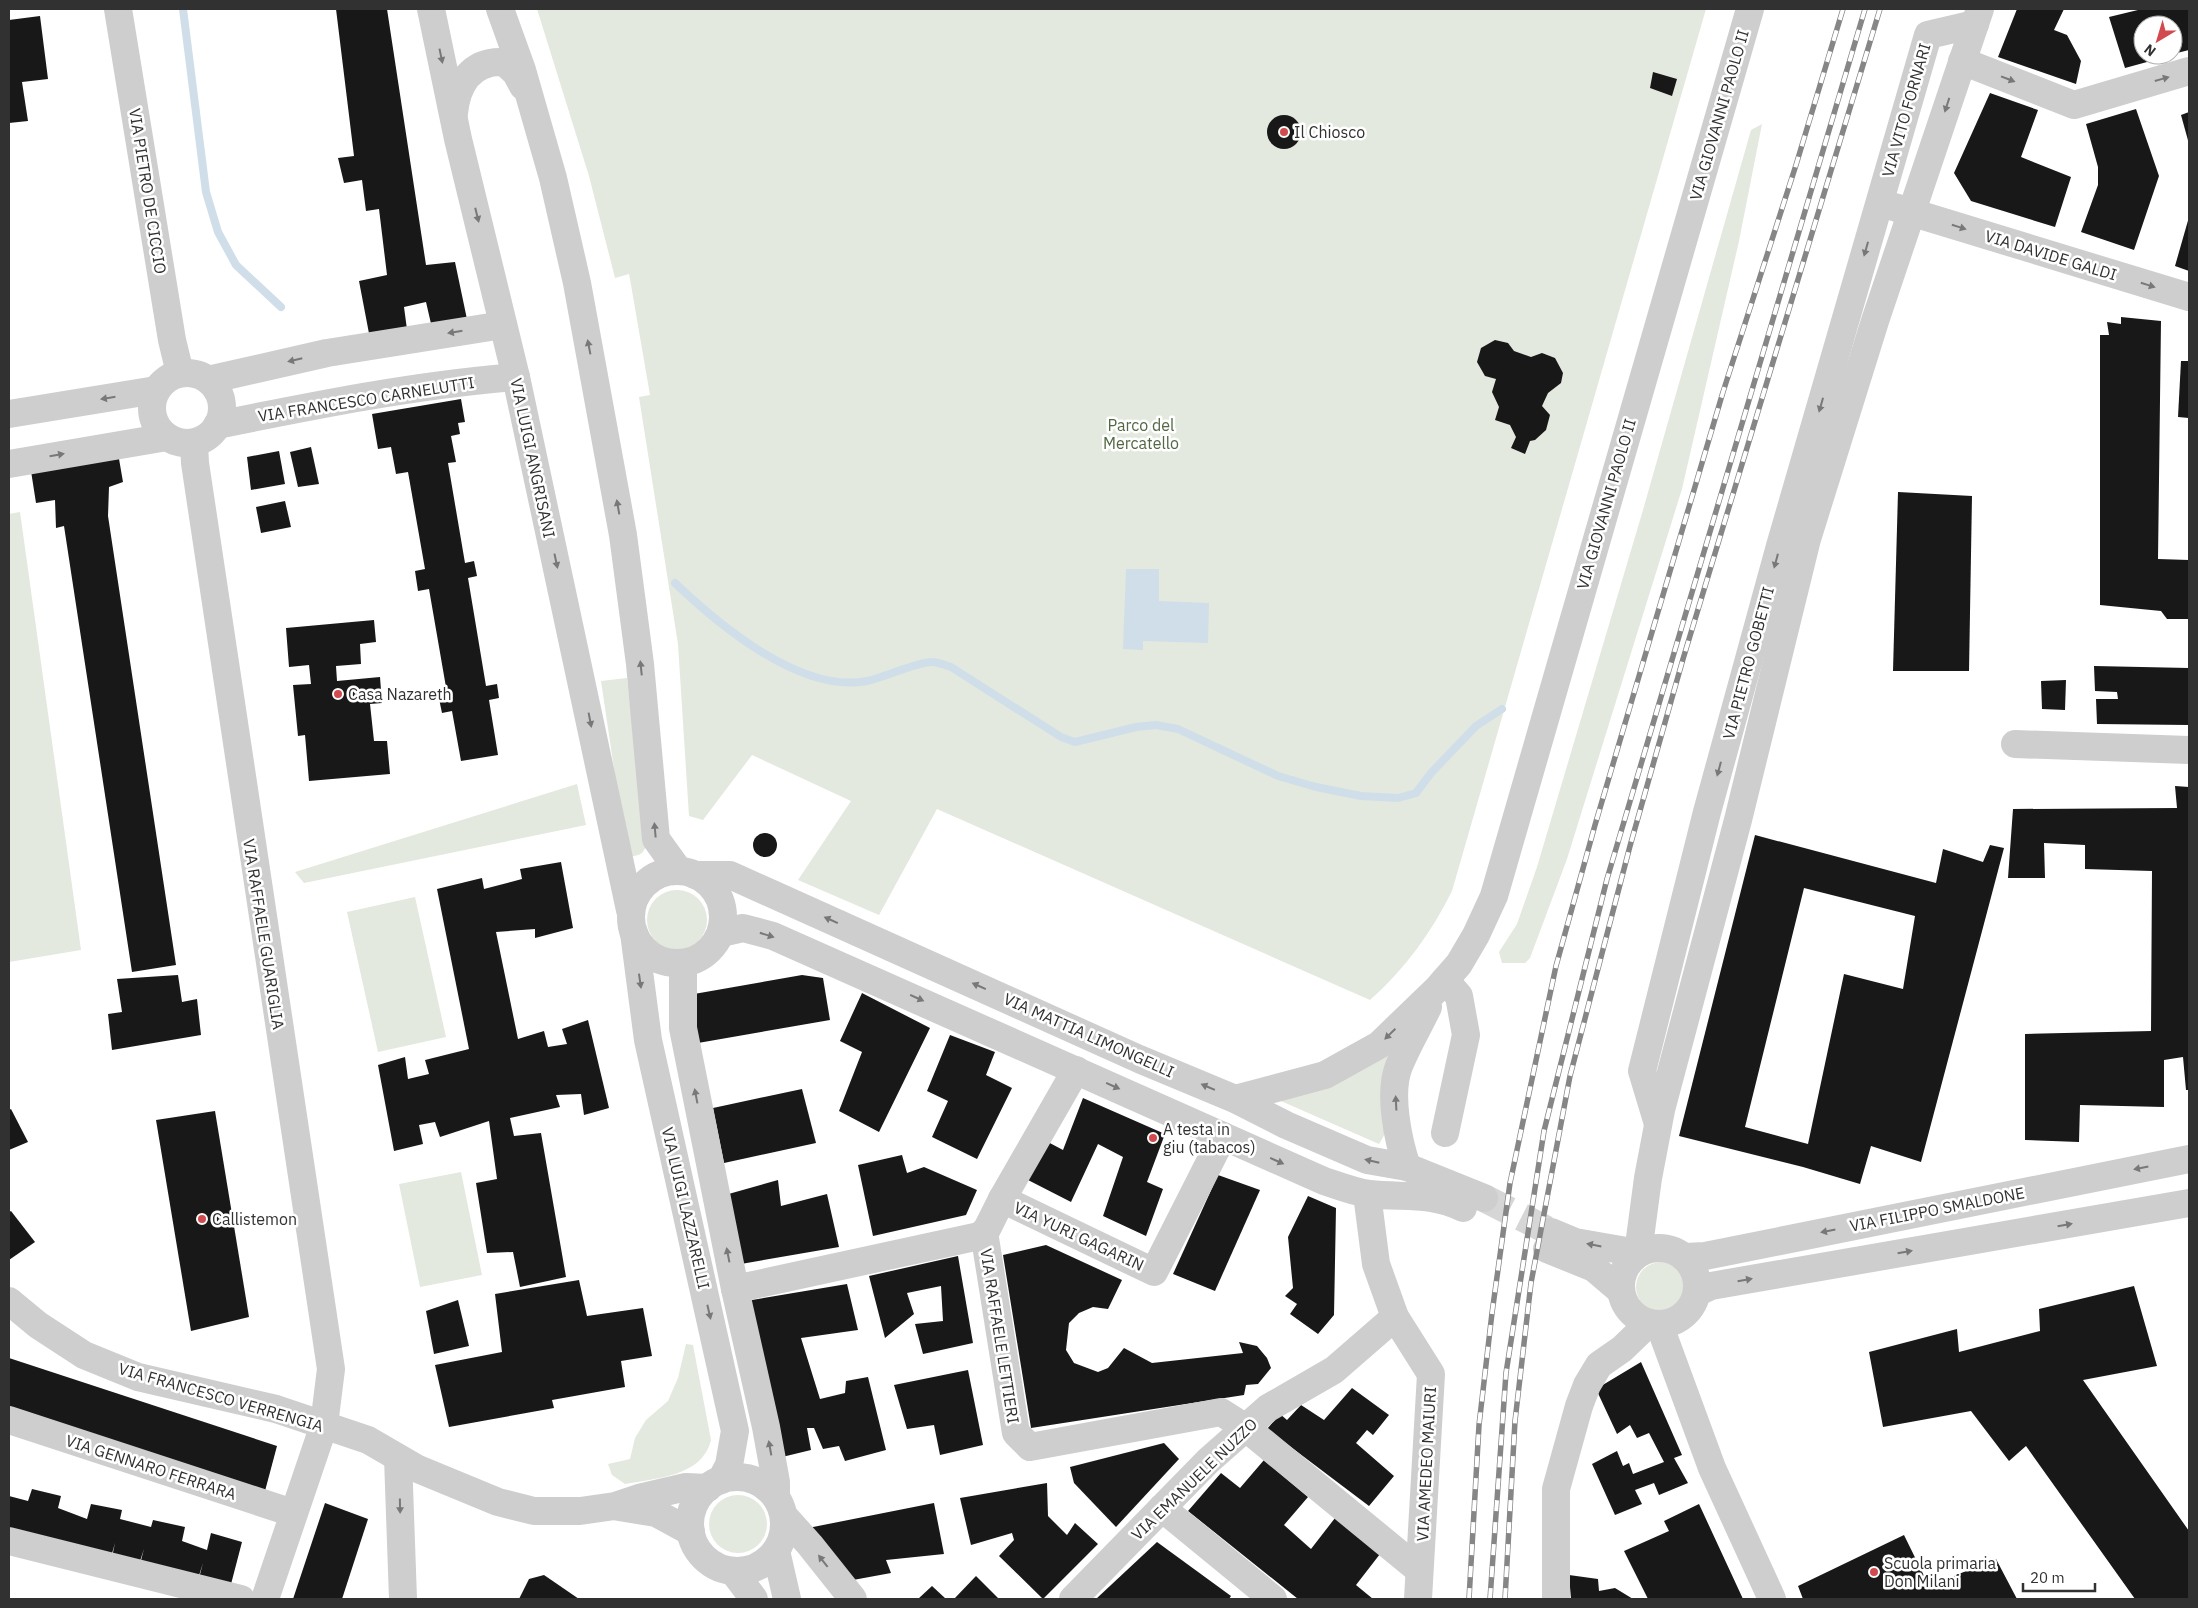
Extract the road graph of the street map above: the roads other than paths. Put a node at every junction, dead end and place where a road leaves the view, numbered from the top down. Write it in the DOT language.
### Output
graph roads {
  1 [pos="118,9"];
  2 [pos="431,9"];
  3 [pos="500,9"];
  4 [pos="1750,9"];
  5 [pos="1977,16"];
  6 [pos="1962,62"];
  7 [pos="2189,71"];
  8 [pos="529,96"];
  9 [pos="454,117"];
  10 [pos="1879,202"];
  11 [pos="1913,212"];
  12 [pos="2189,297"];
  13 [pos="503,325"];
  14 [pos="180,373"];
  15 [pos="516,377"];
  16 [pos="208,380"];
  17 [pos="156,390"];
  18 [pos="9,414"];
  19 [pos="217,426"];
  20 [pos="167,437"];
  21 [pos="194,442"];
  22 [pos="9,464"];
  23 [pos="1816,470"];
  24 [pos="2015,744"];
  25 [pos="2189,750"];
  26 [pos="1704,824"];
  27 [pos="1735,832"];
  28 [pos="687,873"];
  29 [pos="632,921"];
  30 [pos="720,933"];
  31 [pos="683,963"];
  32 [pos="1441,984"];
  33 [pos="1076,1070"];
  34 [pos="1236,1099"];
  35 [pos="1658,1126"];
  36 [pos="1445,1133"];
  37 [pos="1223,1136"];
  38 [pos="2189,1159"];
  39 [pos="1407,1168"];
  40 [pos="1367,1194"];
  41 [pos="1002,1199"];
  42 [pos="2189,1203"];
  43 [pos="984,1233"];
  44 [pos="1638,1253"];
  45 [pos="1685,1257"];
  46 [pos="735,1289"];
  47 [pos="1621,1291"];
  48 [pos="1698,1292"];
  49 [pos="9,1301"];
  50 [pos="1395,1317"];
  51 [pos="1654,1324"];
  52 [pos="9,1420"];
  53 [pos="324,1425"];
  54 [pos="1246,1428"];
  55 [pos="398,1458"];
  56 [pos="714,1484"];
  57 [pos="615,1506"];
  58 [pos="780,1506"];
  59 [pos="1162,1508"];
  60 [pos="293,1513"];
  61 [pos="691,1532"];
  62 [pos="9,1541"];
  63 [pos="776,1551"];
  64 [pos="1419,1570"];
  65 [pos="733,1571"];
  66 [pos="241,1599"];
  67 [pos="265,1599"];
  68 [pos="403,1599"];
  69 [pos="754,1599"];
  70 [pos="788,1599"];
  71 [pos="853,1599"];
  72 [pos="1074,1599"];
  73 [pos="1272,1599"];
  74 [pos="1418,1599"];
  75 [pos="1556,1599"];
  76 [pos="1772,1599"];
  1 -- 14 [label="street, VIA PIETRO DE CICCIO"];
  2 -- 9 [label="street, VIA LUIGI ANGRISANI, one-way"];
  3 -- 8 [label="street"];
  4 -- 32 [label="street, VIA GIOVANNI PAOLO II"];
  5 -- 6 [label="street, VIA VITO FORNARI"];
  5 -- 10 [label="street, VIA VITO FORNARI"];
  6 -- 7 [label="street, one-way"];
  6 -- 11 [label="street, VIA VITO FORNARI, one-way"];
  8 -- 9 [label="street"];
  28 -- 8 [label="street, one-way"];
  9 -- 13 [label="street, VIA LUIGI ANGRISANI, one-way"];
  10 -- 11 [label="street, VIA DAVIDE GALDI"];
  10 -- 23 [label="street, VIA PIETRO GOBETTI, one-way"];
  11 -- 12 [label="street, VIA DAVIDE GALDI, one-way"];
  11 -- 23 [label="street, VIA PIETRO GOBETTI"];
  13 -- 15 [label="street, VIA LUIGI ANGRISANI"];
  13 -- 16 [label="street, one-way"];
  14 -- 16 [label="street"];
  14 -- 17 [label="street"];
  15 -- 19 [label="street, VIA FRANCESCO CARNELUTTI"];
  15 -- 29 [label="street, VIA LUIGI ANGRISANI, one-way"];
  16 -- 19 [label="street"];
  17 -- 18 [label="street, one-way"];
  17 -- 20 [label="street"];
  19 -- 21 [label="street"];
  20 -- 21 [label="street"];
  22 -- 20 [label="street, one-way"];
  21 -- 53 [label="street, VIA RAFFAELE GUARIGLIA"];
  23 -- 26 [label="street, VIA PIETRO GOBETTI, one-way"];
  23 -- 27 [label="street, VIA PIETRO GOBETTI"];
  24 -- 25 [label="street"];
  26 -- 27 [label="street"];
  26 -- 35 [label="street, VIA PIETRO GOBETTI"];
  27 -- 35 [label="street, VIA PIETRO GOBETTI"];
  28 -- 29 [label="street"];
  28 -- 30 [label="street"];
  34 -- 28 [label="street, VIA MATTIA LIMONGELLI, one-way"];
  29 -- 31 [label="street"];
  29 -- 56 [label="street, VIA LUIGI LAZZARELLI, one-way"];
  30 -- 31 [label="street"];
  30 -- 33 [label="street, VIA MATTIA LIMONGELLI, one-way"];
  46 -- 31 [label="street, VIA LUIGI LAZZARELLI, one-way"];
  32 -- 34 [label="street, VIA GIOVANNI PAOLO II, one-way"];
  32 -- 36 [label="street"];
  39 -- 32 [label="street, VIA GIOVANNI PAOLO II, one-way"];
  33 -- 37 [label="street, VIA MATTIA LIMONGELLI, one-way"];
  33 -- 41 [label="street, VIA RAFFAELE LETTIERI"];
  39 -- 34 [label="street, VIA MATTIA LIMONGELLI, one-way"];
  35 -- 44 [label="street, VIA PIETRO GOBETTI"];
  37 -- 40 [label="street, VIA MATTIA LIMONGELLI, one-way"];
  37 -- 41 [label="street, VIA YURI GAGARIN"];
  38 -- 45 [label="street, VIA FILIPPO SMALDONE, one-way"];
  39 -- 40 [label="street, VIA MATTIA LIMONGELLI"];
  40 -- 50 [label="street, VIA AMEDEO MAIURI"];
  41 -- 43 [label="street, VIA RAFFAELE LETTIERI"];
  48 -- 42 [label="street, one-way"];
  43 -- 46 [label="street"];
  43 -- 54 [label="street, VIA RAFFAELE LETTIERI"];
  44 -- 45 [label="street"];
  44 -- 47 [label="street"];
  44 -- 47 [label="street, one-way"];
  45 -- 48 [label="street"];
  58 -- 46 [label="street, VIA LUIGI LAZZARELLI, one-way"];
  47 -- 51 [label="street"];
  48 -- 51 [label="street"];
  49 -- 53 [label="street, VIA FRANCESCO VERRENGIA"];
  50 -- 54 [label="street, VIA EMANUELE NUZZO"];
  50 -- 64 [label="street, VIA AMEDEO MAIURI"];
  51 -- 75 [label="street"];
  51 -- 76 [label="street"];
  52 -- 60 [label="street, VIA GENNARO FERRARA"];
  53 -- 55 [label="street, VIA FRANCESCO VERRENGIA"];
  53 -- 60 [label="street, VIA RAFFAELE GUARIGLIA"];
  54 -- 59 [label="street, VIA EMANUELE NUZZO"];
  54 -- 64 [label="street"];
  55 -- 57 [label="street, VIA FRANCESCO VERRENGIA"];
  55 -- 68 [label="street, one-way"];
  56 -- 57 [label="street, VIA FRANCESCO VERRENGIA"];
  56 -- 58 [label="street"];
  56 -- 61 [label="street"];
  57 -- 61 [label="street, VIA FRANCESCO VERRENGIA"];
  58 -- 63 [label="street"];
  71 -- 58 [label="street, one-way"];
  59 -- 72 [label="street, VIA EMANUELE NUZZO"];
  59 -- 73 [label="street"];
  60 -- 67 [label="street, VIA RAFFAELE GUARIGLIA"];
  61 -- 65 [label="street"];
  62 -- 66 [label="street"];
  63 -- 65 [label="street"];
  63 -- 70 [label="street"];
  64 -- 74 [label="street, VIA AMEDEO MAIURI"];
  65 -- 69 [label="street"];
}
